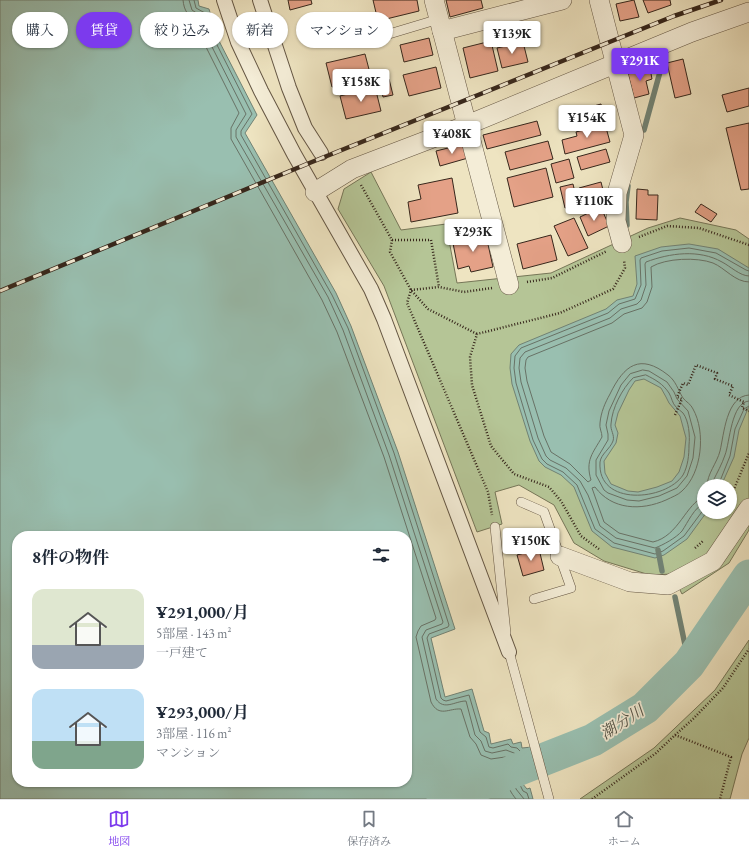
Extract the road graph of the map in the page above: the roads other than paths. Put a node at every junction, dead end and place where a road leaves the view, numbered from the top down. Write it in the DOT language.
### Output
graph roads {
  1 [pos="224,0"];
  2 [pos="260,0"];
  3 [pos="434,0"];
  4 [pos="562,0"];
  5 [pos="599,0"];
  6 [pos="749,12"];
  7 [pos="441,25"];
  8 [pos="393,36"];
  9 [pos="615,64"];
  10 [pos="467,125"];
  11 [pos="321,153"];
  12 [pos="315,192"];
  13 [pos="622,244"];
  14 [pos="509,285"];
  15 [pos="521,502"];
  16 [pos="748,511"];
  17 [pos="495,528"];
  18 [pos="560,556"];
  19 [pos="534,599"];
  20 [pos="509,652"];
  21 [pos="549,799"];
  1 -- 12 [label="street"];
  2 -- 11 [label="street"];
  3 -- 7 [label="street"];
  4 -- 7 [label="street"];
  5 -- 9 [label="street"];
  6 -- 9 [label="street"];
  7 -- 8 [label="lane"];
  7 -- 10 [label="street"];
  9 -- 10 [label="street"];
  9 -- 13 [label="street"];
  10 -- 12 [label="street"];
  10 -- 14 [label="street"];
  12 -- 20 [label="street"];
  15 -- 18 [label="lane"];
  16 -- 18 [label="street"];
  17 -- 20 [label="lane"];
  18 -- 19 [label="lane"];
  20 -- 21 [label="lane"];
}
